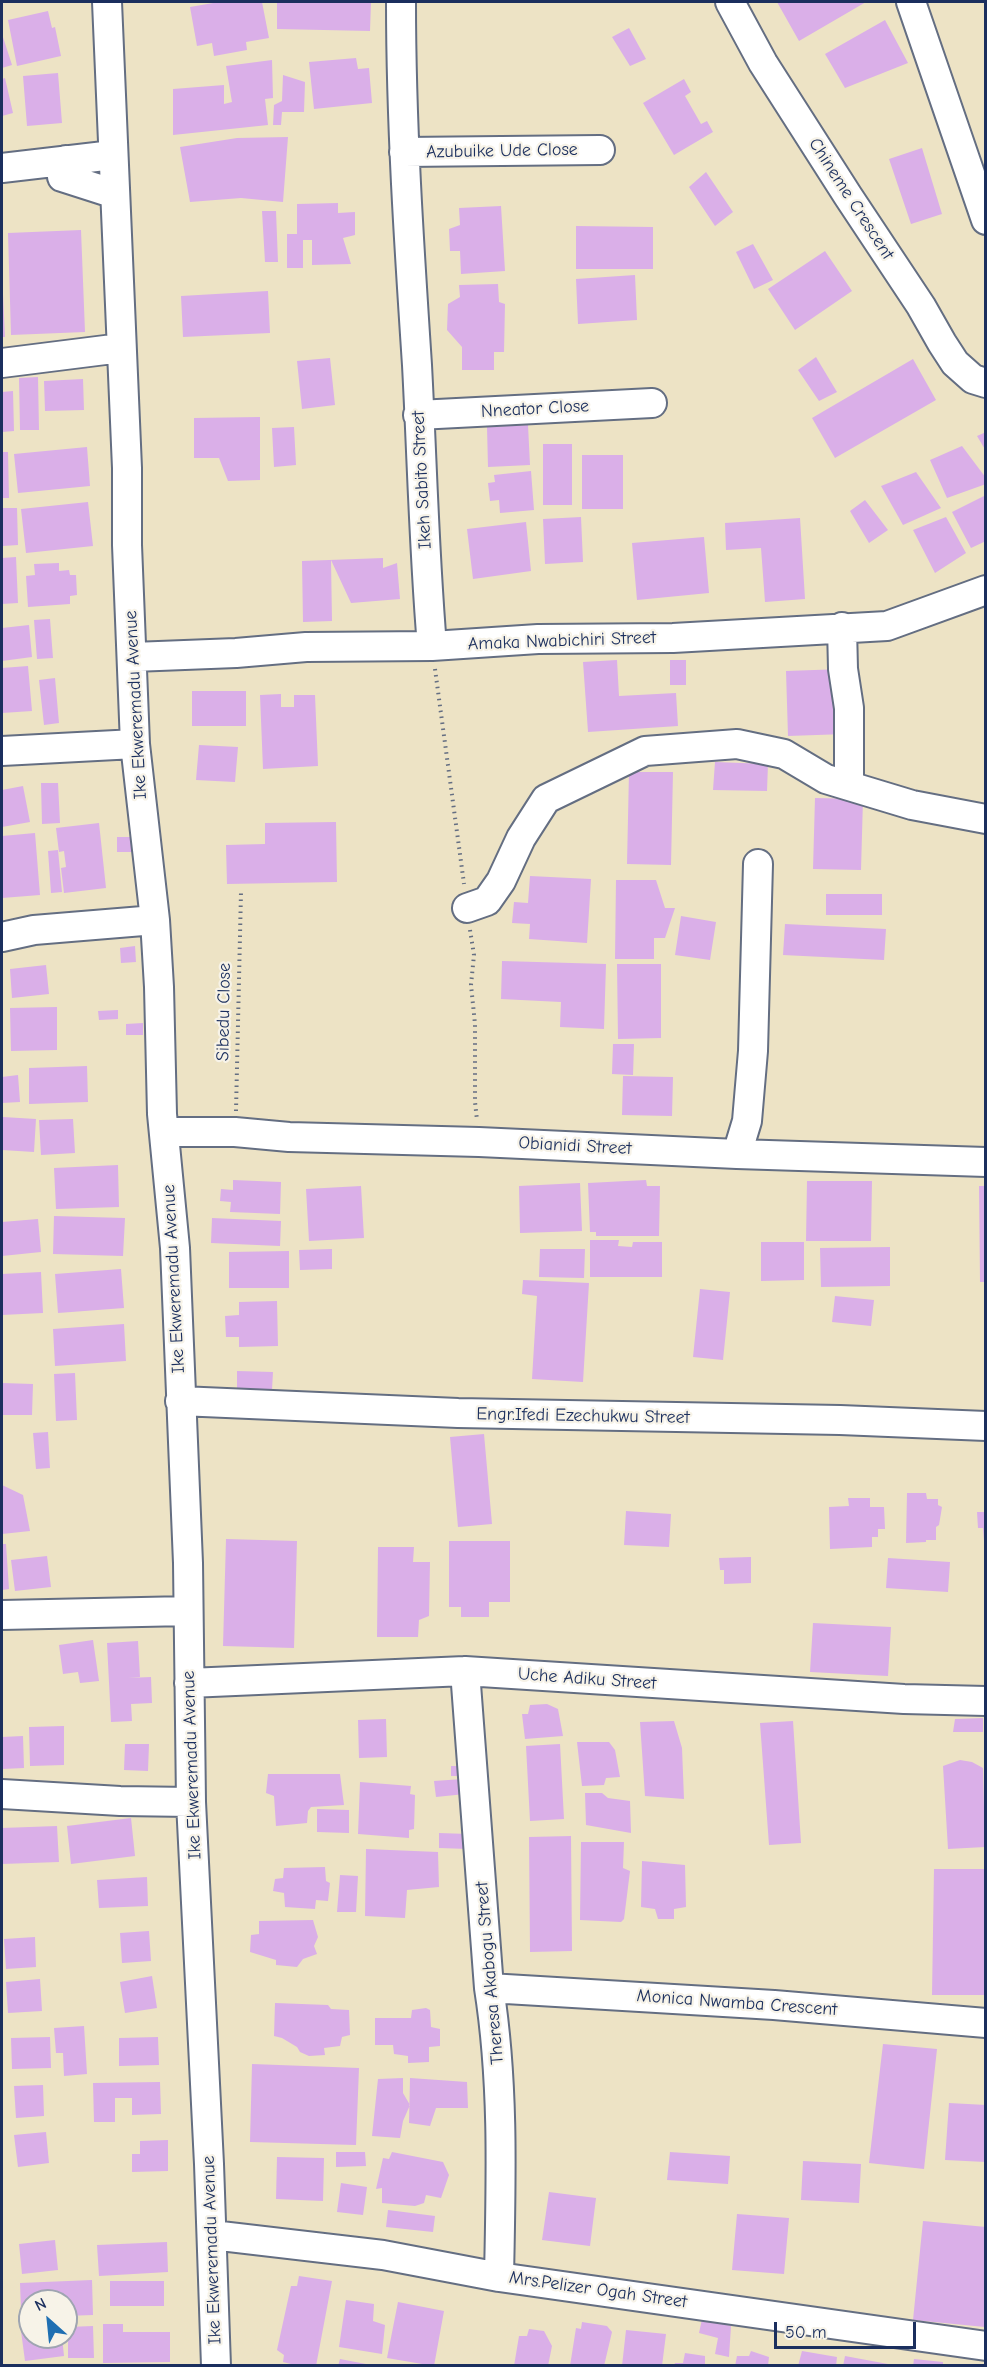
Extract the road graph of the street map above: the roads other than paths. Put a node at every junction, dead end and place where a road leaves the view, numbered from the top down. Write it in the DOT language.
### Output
graph roads {
  1 [pos="107,2"];
  2 [pos="401,2"];
  3 [pos="730,2"];
  4 [pos="911,2"];
  5 [pos="600,150"];
  6 [pos="404,152"];
  7 [pos="113,155"];
  8 [pos="66,160"];
  9 [pos="2,168"];
  10 [pos="115,194"];
  11 [pos="986,220"];
  12 [pos="121,348"];
  13 [pos="2,363"];
  14 [pos="986,383"];
  15 [pos="652,403"];
  16 [pos="418,415"];
  17 [pos="986,590"];
  18 [pos="842,627"];
  19 [pos="432,646"];
  20 [pos="133,657"];
  21 [pos="135,744"];
  22 [pos="2,750"];
  23 [pos="849,785"];
  24 [pos="986,819"];
  25 [pos="758,864"];
  26 [pos="467,908"];
  27 [pos="155,920"];
  28 [pos="2,937"];
  29 [pos="164,1132"];
  30 [pos="737,1154"];
  31 [pos="986,1162"];
  32 [pos="180,1401"];
  33 [pos="986,1426"];
  34 [pos="188,1611"];
  35 [pos="2,1615"];
  36 [pos="465,1671"];
  37 [pos="189,1683"];
  38 [pos="986,1701"];
  39 [pos="2,1794"];
  40 [pos="191,1802"];
  41 [pos="489,1988"];
  42 [pos="986,2023"];
  43 [pos="212,2235"];
  44 [pos="499,2277"];
  45 [pos="986,2346"];
  46 [pos="216,2366"];
  1 -- 7 [label="street"];
  2 -- 6 [label="street, Ikeh Sabito Street"];
  3 -- 14 [label="street, Chineme Crescent"];
  4 -- 11 [label="street"];
  5 -- 6 [label="street, Azubuike Ude Close"];
  6 -- 16 [label="street, Ikeh Sabito Street"];
  7 -- 8 [label="street"];
  7 -- 10 [label="street, Ike Ekweremadu Avenue"];
  8 -- 9 [label="street"];
  8 -- 10 [label="street"];
  10 -- 12 [label="street, Ike Ekweremadu Avenue"];
  12 -- 13 [label="street"];
  12 -- 20 [label="street, Ike Ekweremadu Avenue"];
  15 -- 16 [label="street, Nneator Close"];
  16 -- 19 [label="street, Ikeh Sabito Street"];
  17 -- 18 [label="street, Amaka Nwabichiri Street"];
  18 -- 19 [label="street, Amaka Nwabichiri Street"];
  18 -- 23 [label="street"];
  19 -- 20 [label="street, Amaka Nwabichiri Street"];
  20 -- 21 [label="street, Ike Ekweremadu Avenue"];
  21 -- 22 [label="street"];
  21 -- 27 [label="street, Ike Ekweremadu Avenue"];
  23 -- 24 [label="street"];
  23 -- 26 [label="street"];
  25 -- 30 [label="street"];
  27 -- 28 [label="street"];
  27 -- 29 [label="street, Ike Ekweremadu Avenue"];
  29 -- 30 [label="street, Obianidi Street"];
  29 -- 32 [label="street, Ike Ekweremadu Avenue"];
  30 -- 31 [label="street, Obianidi Street"];
  32 -- 33 [label="street, Engr.Ifedi Ezechukwu Street"];
  32 -- 34 [label="street, Ike Ekweremadu Avenue"];
  34 -- 35 [label="street"];
  34 -- 37 [label="street, Ike Ekweremadu Avenue"];
  36 -- 37 [label="street, Uche Adiku Street"];
  36 -- 38 [label="street, Uche Adiku Street"];
  36 -- 41 [label="street, Theresa Akabogu Street"];
  37 -- 40 [label="street, Ike Ekweremadu Avenue"];
  39 -- 40 [label="street"];
  40 -- 43 [label="street, Ike Ekweremadu Avenue"];
  41 -- 42 [label="street, Monica Nwamba Crescent"];
  41 -- 44 [label="street, Theresa Akabogu Street"];
  43 -- 44 [label="street, Mrs.Pelizer Ogah Street"];
  43 -- 46 [label="street, Ike Ekweremadu Avenue"];
  44 -- 45 [label="street, Mrs.Pelizer Ogah Street"];
}
